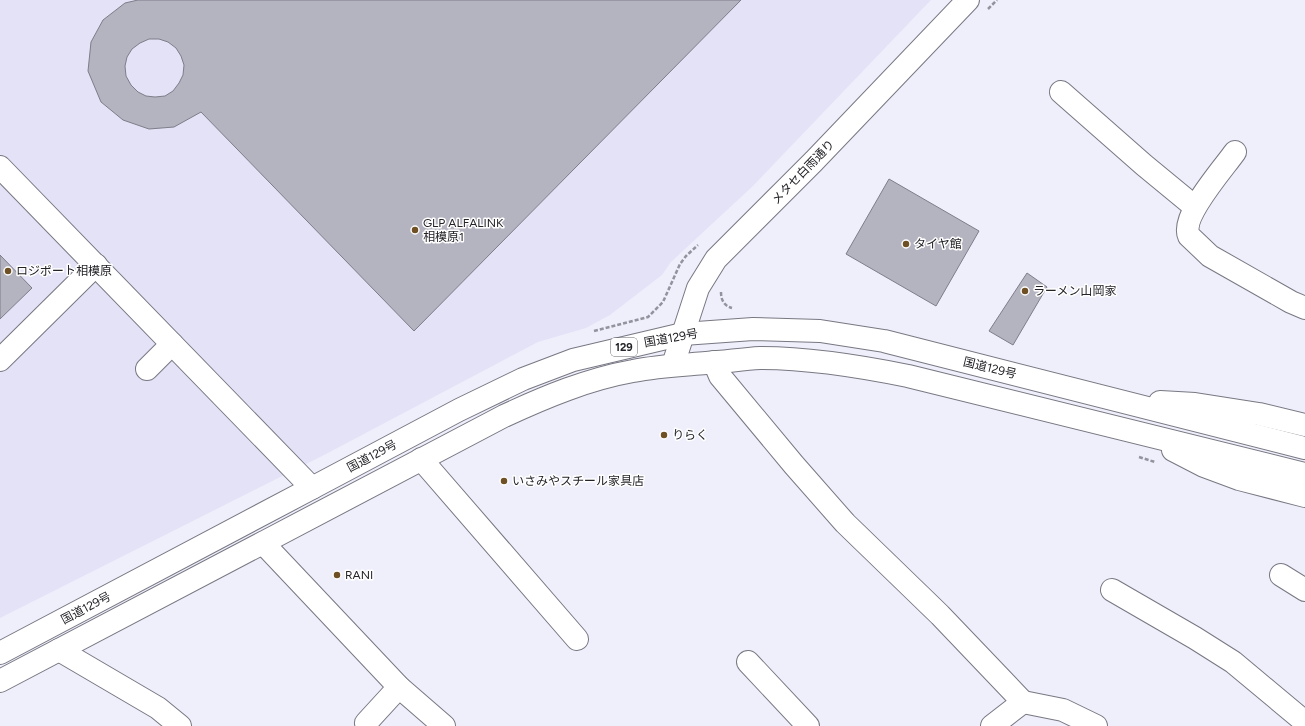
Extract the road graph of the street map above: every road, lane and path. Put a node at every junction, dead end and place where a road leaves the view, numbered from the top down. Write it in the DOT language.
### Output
graph roads {
  1 [pos="968,0"];
  2 [pos="1061,92"];
  3 [pos="1235,152"];
  4 [pos="0,167"];
  5 [pos="1195,207"];
  6 [pos="96,265"];
  7 [pos="663,302"];
  8 [pos="1305,308"];
  9 [pos="622,324"];
  10 [pos="683,334"];
  11 [pos="172,344"];
  12 [pos="0,360"];
  13 [pos="714,362"];
  14 [pos="673,365"];
  15 [pos="147,369"];
  16 [pos="1112,400"];
  17 [pos="1305,425"];
  18 [pos="1144,434"];
  19 [pos="1305,448"];
  20 [pos="1136,456"];
  21 [pos="421,459"];
  22 [pos="1158,464"];
  23 [pos="1305,474"];
  24 [pos="312,488"];
  25 [pos="1305,496"];
  26 [pos="263,543"];
  27 [pos="1281,575"];
  28 [pos="1112,590"];
  29 [pos="1305,590"];
  30 [pos="577,639"];
  31 [pos="59,650"];
  32 [pos="0,653"];
  33 [pos="748,662"];
  34 [pos="0,681"];
  35 [pos="399,687"];
  36 [pos="1023,702"];
  37 [pos="1305,722"];
  38 [pos="180,726"];
  39 [pos="367,726"];
  40 [pos="444,726"];
  41 [pos="808,726"];
  42 [pos="992,726"];
  43 [pos="1096,726"];
  1 -- 10 [label="main road, メタセ白雨通り"];
  2 -- 5 [label="main road"];
  3 -- 5 [label="main road"];
  4 -- 6 [label="main road"];
  5 -- 8 [label="main road"];
  6 -- 11 [label="main road"];
  6 -- 12 [label="main road"];
  7 -- 9 [label="path"];
  10 -- 14 [label="main road, メタセ白雨通り"];
  10 -- 16 [label="main road, 国道129号 / 129"];
  10 -- 24 [label="main road, 国道129号 / 129"];
  11 -- 15 [label="main road"];
  11 -- 24 [label="main road"];
  13 -- 14 [label="main road, 国道129号 / 129"];
  13 -- 18 [label="main road, 国道129号 / 129"];
  13 -- 36 [label="main road"];
  14 -- 21 [label="main road, 国道129号 / 129"];
  16 -- 17 [label="main road"];
  16 -- 19 [label="main road, 国道129号 / 129"];
  18 -- 23 [label="main road, 国道129号 / 129"];
  18 -- 25 [label="main road"];
  20 -- 22 [label="path"];
  21 -- 26 [label="main road, 国道129号 / 129"];
  21 -- 30 [label="main road"];
  24 -- 32 [label="main road, 国道129号 / 129"];
  26 -- 31 [label="main road, 国道129号 / 129"];
  26 -- 35 [label="main road"];
  27 -- 29 [label="main road"];
  28 -- 37 [label="main road"];
  31 -- 34 [label="main road, 国道129号 / 129"];
  31 -- 38 [label="main road"];
  33 -- 41 [label="main road"];
  35 -- 39 [label="main road"];
  35 -- 40 [label="main road"];
  36 -- 42 [label="main road"];
  36 -- 43 [label="main road"];
}
